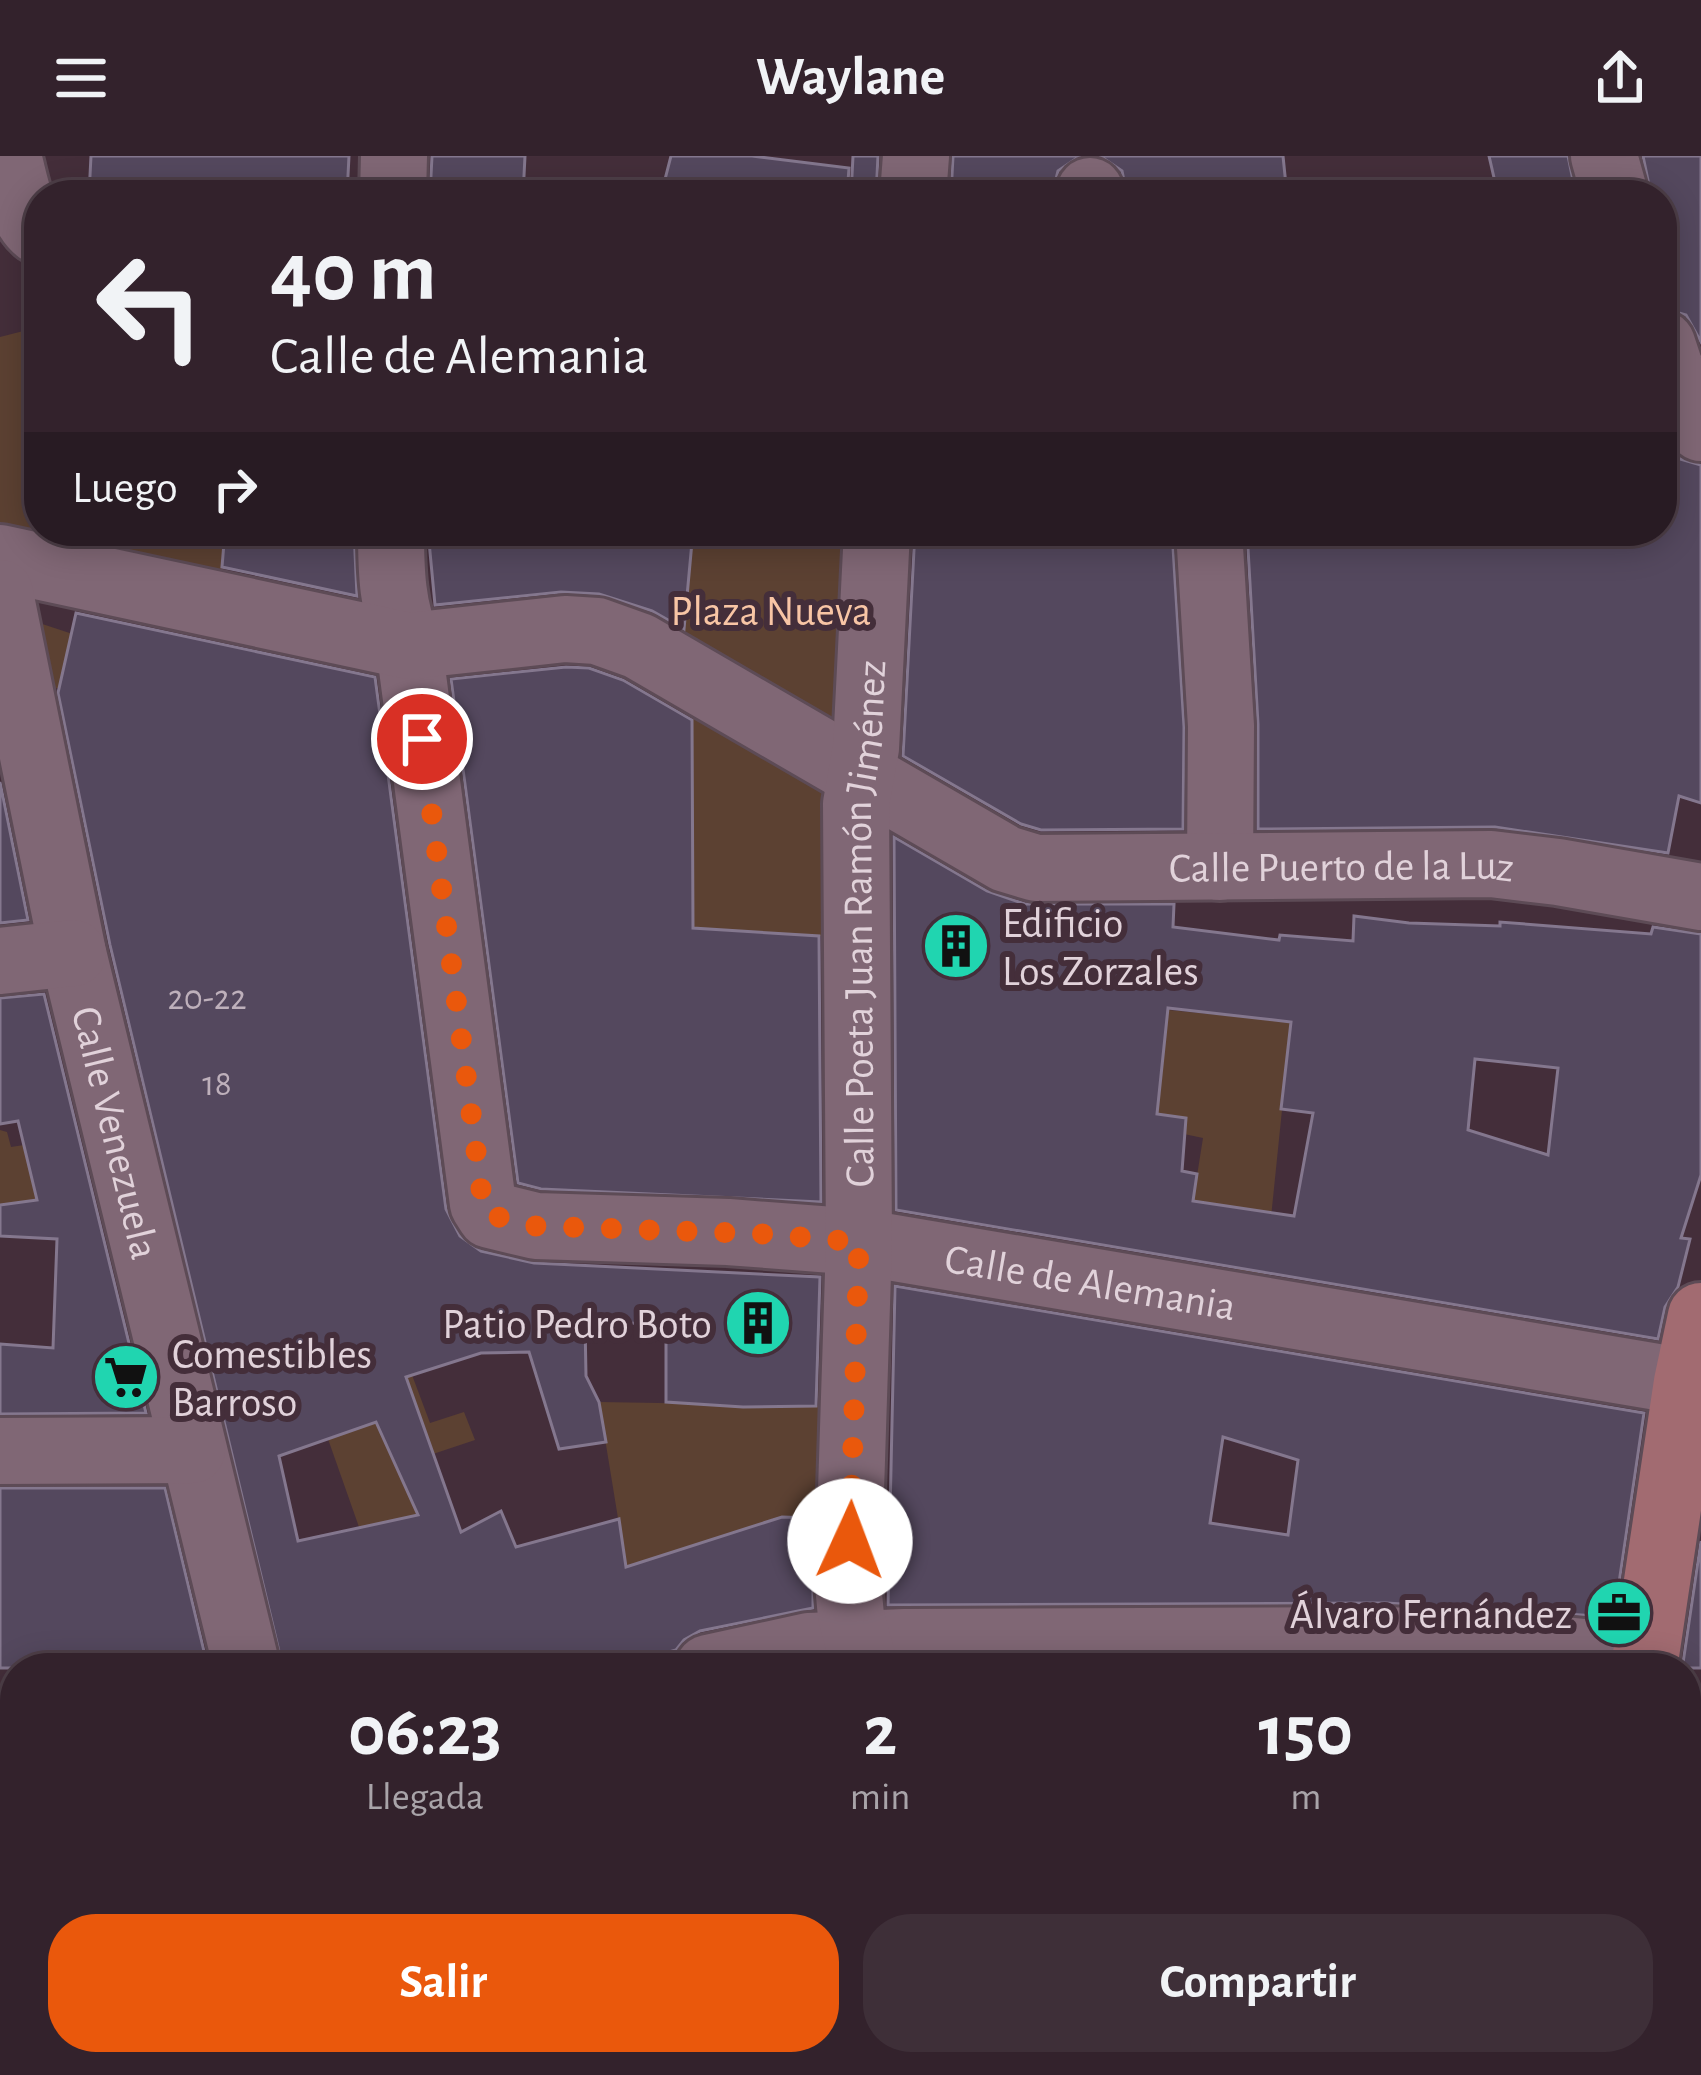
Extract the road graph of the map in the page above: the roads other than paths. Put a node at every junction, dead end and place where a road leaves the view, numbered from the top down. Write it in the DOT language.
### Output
graph roads {
  1 [pos="8,156"];
  2 [pos="24,209"];
  3 [pos="1677,384"];
  4 [pos="1701,428"];
  5 [pos="393,546"];
  6 [pos="877,546"];
  7 [pos="1210,546"];
  8 [pos="0,558"];
  9 [pos="0,593"];
  10 [pos="409,646"];
  11 [pos="861,776"];
  12 [pos="1220,867"];
  13 [pos="1701,897"];
  14 [pos="73,953"];
  15 [pos="0,962"];
  16 [pos="859,1242"];
  17 [pos="1701,1316"];
  18 [pos="1694,1380"];
  19 [pos="193,1450"];
  20 [pos="0,1451"];
  21 [pos="243,1653"];
  22 [pos="777,1653"];
  23 [pos="845,1653"];
  24 [pos="860,1653"];
  25 [pos="959,1653"];
  26 [pos="1573,1653"];
  27 [pos="1647,1653"];
  1 -- 2 [label="street"];
  3 -- 4 [label="street"];
  5 -- 10 [label="street"];
  6 -- 11 [label="street, Calle Poeta Juan Ramón Jiménez"];
  7 -- 12 [label="street"];
  8 -- 10 [label="street, Calle Puerto de la Luz"];
  9 -- 14 [label="street, Calle Venezuela"];
  10 -- 11 [label="street, Calle Puerto de la Luz"];
  10 -- 16 [label="street, Calle de Alemania"];
  11 -- 12 [label="street, Calle Puerto de la Luz"];
  11 -- 16 [label="street, Calle Poeta Juan Ramón Jiménez"];
  12 -- 13 [label="street, Calle Puerto de la Luz"];
  14 -- 15 [label="street"];
  14 -- 19 [label="street, Calle Venezuela"];
  16 -- 18 [label="street, Calle de Alemania"];
  16 -- 24 [label="street, Calle Poeta Juan Ramón Jiménez"];
  17 -- 18 [label="main road"];
  18 -- 27 [label="main road"];
  19 -- 20 [label="street"];
  19 -- 21 [label="street, Calle Venezuela"];
  22 -- 23 [label="street"];
  25 -- 26 [label="street"];
}
